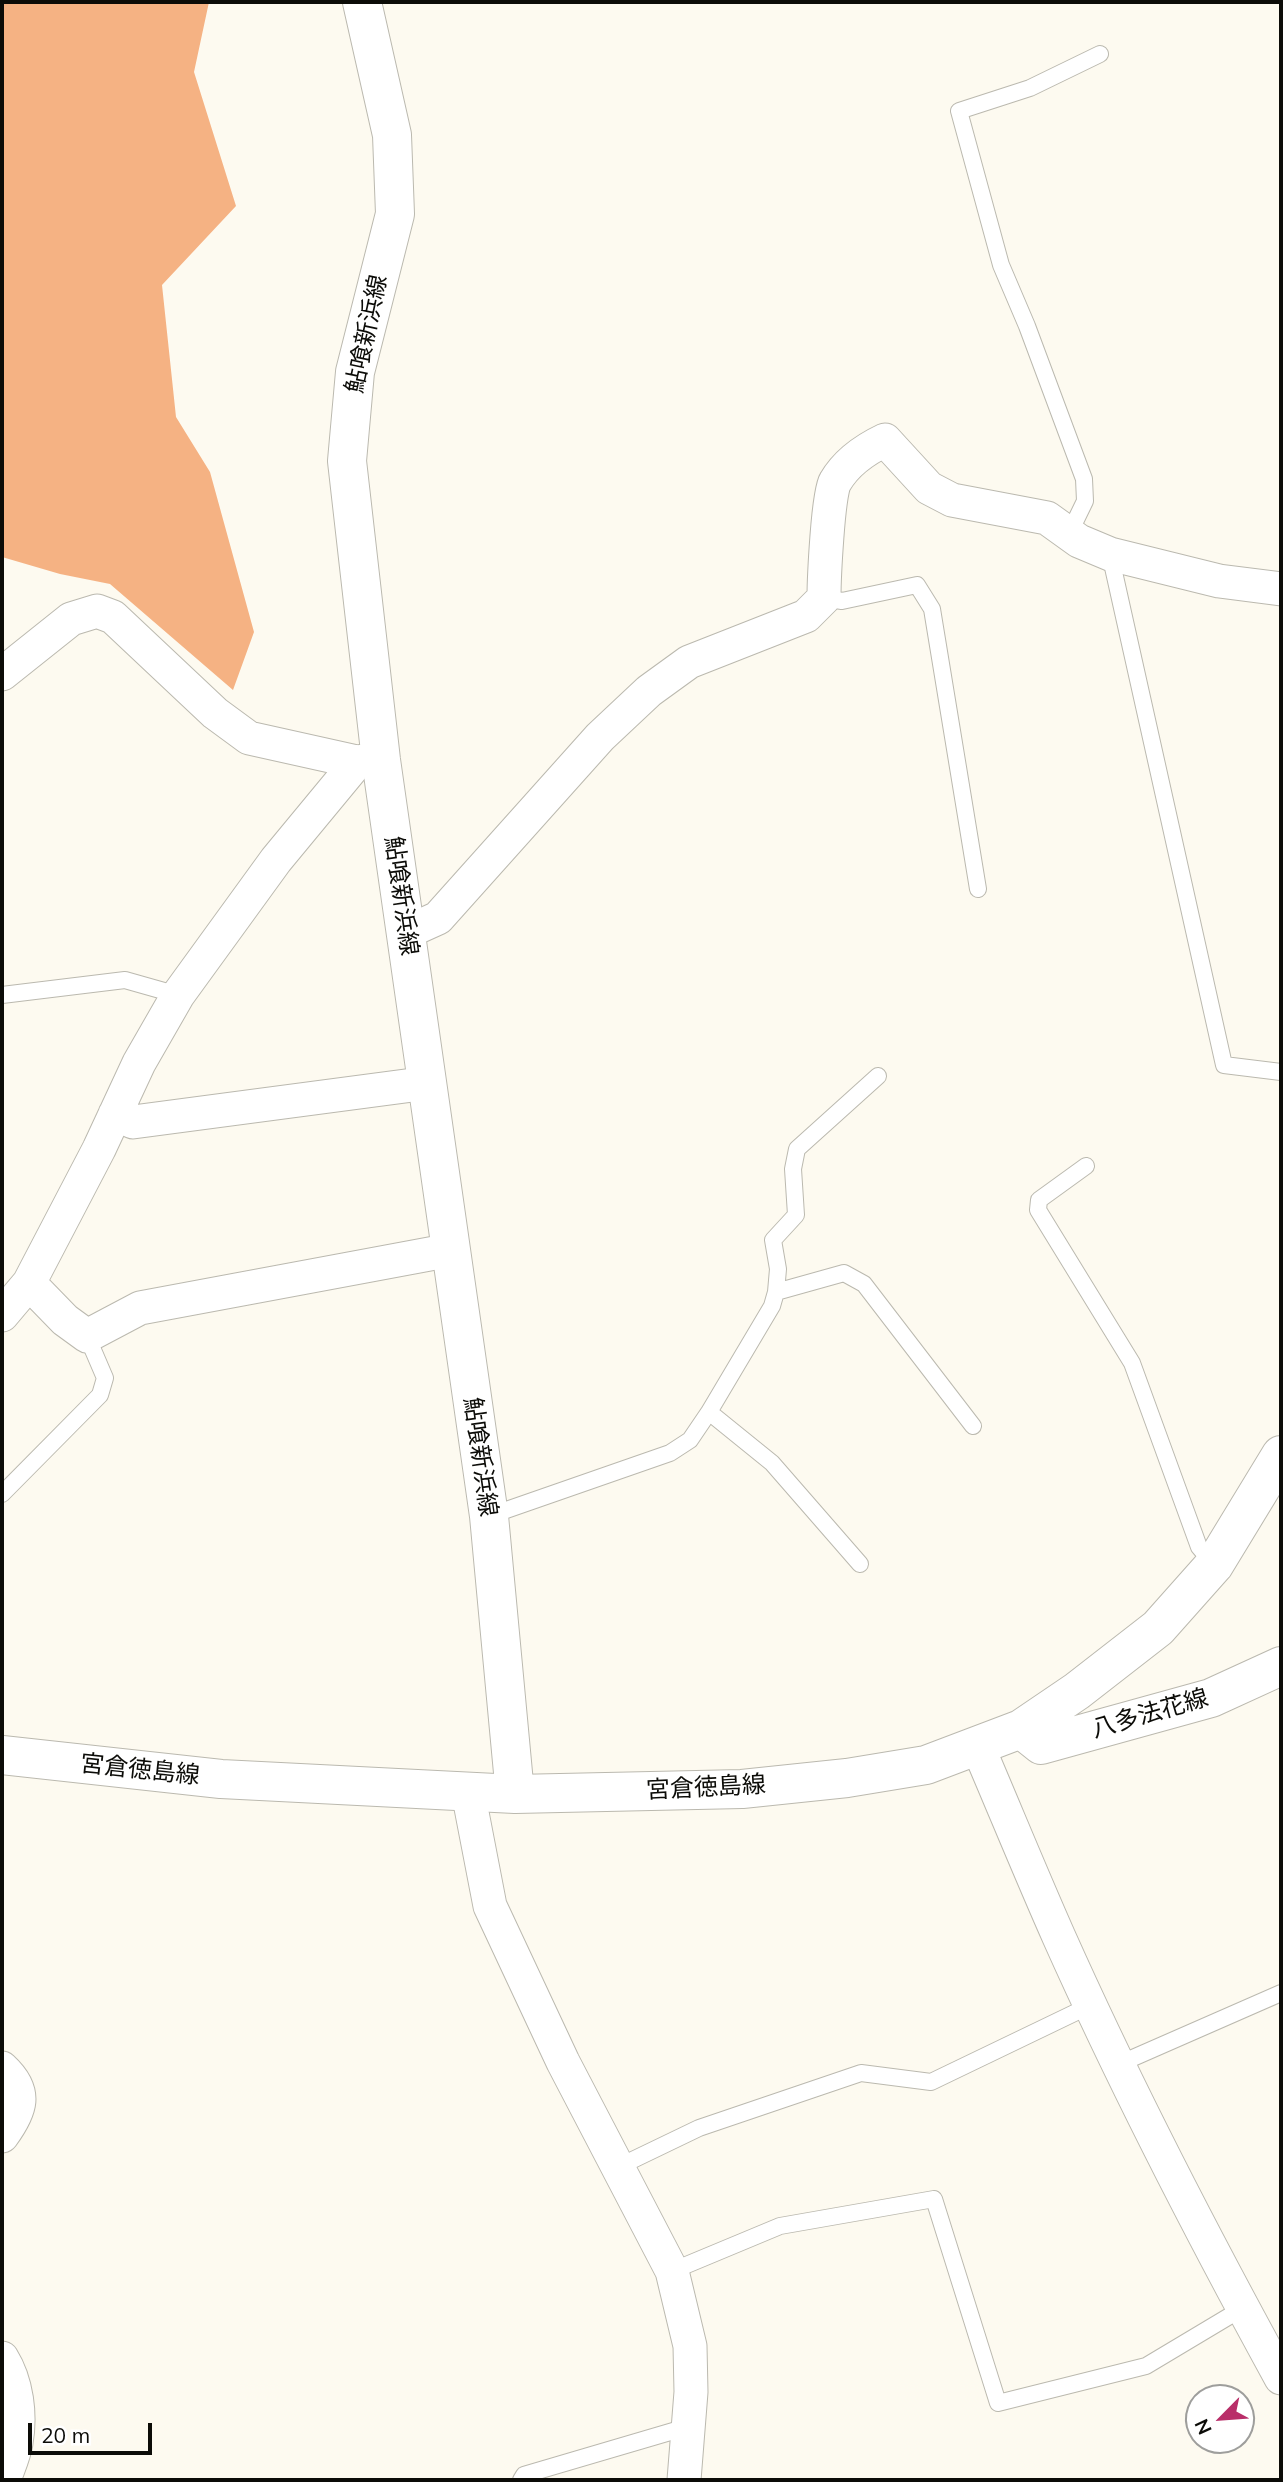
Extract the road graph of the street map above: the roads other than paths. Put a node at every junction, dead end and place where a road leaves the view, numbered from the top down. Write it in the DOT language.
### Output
graph roads {
  1 [pos="362,2"];
  2 [pos="1100,54"];
  3 [pos="1069,534"];
  4 [pos="1111,554"];
  5 [pos="1281,589"];
  6 [pos="824,598"];
  7 [pos="2,674"];
  8 [pos="369,761"];
  9 [pos="978,889"];
  10 [pos="407,932"];
  11 [pos="2,995"];
  12 [pos="178,995"];
  13 [pos="1281,1072"];
  14 [pos="878,1076"];
  15 [pos="428,1083"];
  16 [pos="115,1114"];
  17 [pos="1086,1166"];
  18 [pos="451,1250"];
  19 [pos="29,1283"];
  20 [pos="776,1292"];
  21 [pos="2,1315"];
  22 [pos="87,1336"];
  23 [pos="709,1412"];
  24 [pos="973,1426"];
  25 [pos="1281,1455"];
  26 [pos="2,1494"];
  27 [pos="489,1516"];
  28 [pos="860,1564"];
  29 [pos="1214,1565"];
  30 [pos="1281,1666"];
  31 [pos="1021,1729"];
  32 [pos="978,1747"];
  33 [pos="2,1755"];
  34 [pos="468,1792"];
  35 [pos="515,1794"];
  36 [pos="1281,1993"];
  37 [pos="1091,2005"];
  38 [pos="1119,2064"];
  39 [pos="2,2068"];
  40 [pos="2,2136"];
  41 [pos="618,2167"];
  42 [pos="672,2271"];
  43 [pos="1243,2308"];
  44 [pos="2,2358"];
  45 [pos="1281,2378"];
  46 [pos="687,2427"];
  47 [pos="4,2480"];
  48 [pos="521,2480"];
  49 [pos="684,2480"];
  1 -- 8 [label="main road, 鮎喰新浜線"];
  2 -- 3 [label="lane"];
  3 -- 4 [label="street"];
  3 -- 6 [label="street"];
  4 -- 5 [label="street"];
  4 -- 13 [label="lane"];
  6 -- 9 [label="lane"];
  6 -- 10 [label="street"];
  7 -- 8 [label="street"];
  8 -- 10 [label="main road, 鮎喰新浜線"];
  8 -- 12 [label="street"];
  10 -- 15 [label="main road, 鮎喰新浜線"];
  11 -- 12 [label="lane"];
  12 -- 16 [label="street"];
  14 -- 20 [label="lane"];
  15 -- 16 [label="street"];
  15 -- 18 [label="main road, 鮎喰新浜線"];
  16 -- 19 [label="street"];
  17 -- 29 [label="lane"];
  18 -- 22 [label="street"];
  18 -- 27 [label="main road, 鮎喰新浜線"];
  19 -- 21 [label="street"];
  19 -- 22 [label="street"];
  20 -- 23 [label="lane"];
  20 -- 24 [label="lane"];
  22 -- 26 [label="lane"];
  23 -- 27 [label="lane"];
  23 -- 28 [label="lane"];
  25 -- 29 [label="main road, 宮倉徳島線"];
  27 -- 35 [label="main road, 鮎喰新浜線"];
  29 -- 31 [label="main road, 宮倉徳島線"];
  30 -- 31 [label="main road, 八多法花線"];
  31 -- 32 [label="main road, 宮倉徳島線"];
  32 -- 35 [label="main road, 宮倉徳島線"];
  32 -- 37 [label="street"];
  33 -- 34 [label="main road, 宮倉徳島線"];
  34 -- 35 [label="main road, 宮倉徳島線"];
  34 -- 41 [label="street"];
  36 -- 38 [label="lane"];
  37 -- 38 [label="street"];
  37 -- 41 [label="lane"];
  38 -- 43 [label="street"];
  39 -- 40 [label="street"];
  41 -- 42 [label="street"];
  42 -- 43 [label="lane"];
  42 -- 46 [label="street"];
  43 -- 45 [label="street"];
  44 -- 47 [label="street"];
  46 -- 48 [label="lane"];
  46 -- 49 [label="street"];
}
